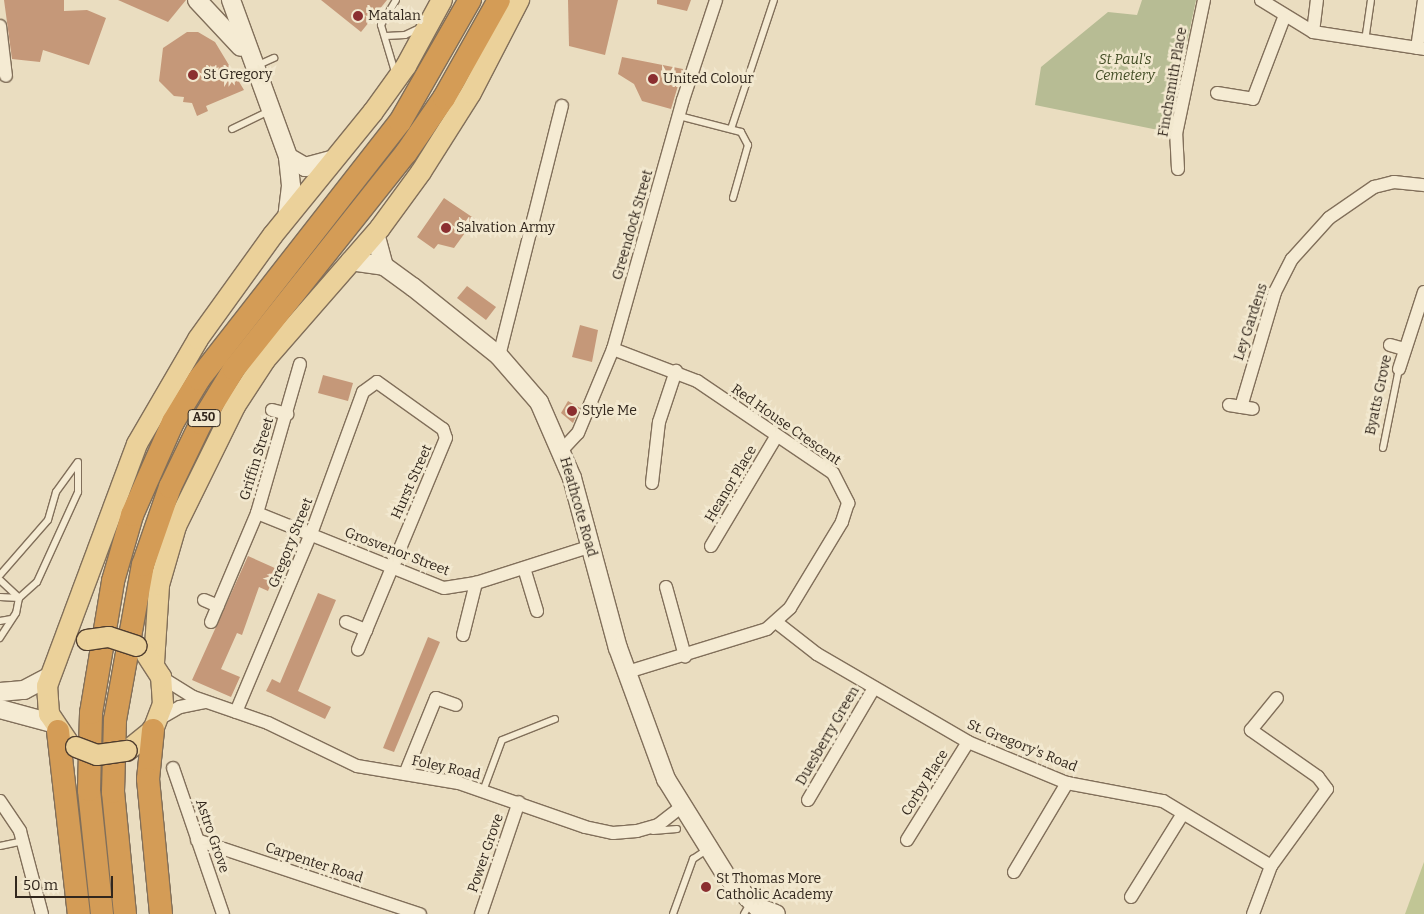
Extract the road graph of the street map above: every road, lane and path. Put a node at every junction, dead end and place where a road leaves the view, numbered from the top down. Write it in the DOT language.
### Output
graph roads {
  1 [pos="198,0"];
  2 [pos="230,0"];
  3 [pos="396,0"];
  4 [pos="442,0"];
  5 [pos="470,0"];
  6 [pos="499,0"];
  7 [pos="519,0"];
  8 [pos="716,0"];
  9 [pos="774,0"];
  10 [pos="1204,0"];
  11 [pos="1261,0"];
  12 [pos="1317,0"];
  13 [pos="1371,0"];
  14 [pos="1424,0"];
  15 [pos="1284,18"];
  16 [pos="430,22"];
  17 [pos="0,26"];
  18 [pos="1313,32"];
  19 [pos="386,36"];
  20 [pos="1365,42"];
  21 [pos="1421,49"];
  22 [pos="274,58"];
  23 [pos="250,61"];
  24 [pos="6,76"];
  25 [pos="396,80"];
  26 [pos="1217,93"];
  27 [pos="562,106"];
  28 [pos="271,111"];
  29 [pos="679,116"];
  30 [pos="232,128"];
  31 [pos="731,129"];
  32 [pos="288,157"];
  33 [pos="332,160"];
  34 [pos="1178,169"];
  35 [pos="1424,185"];
  36 [pos="733,198"];
  37 [pos="287,217"];
  38 [pos="375,233"];
  39 [pos="350,261"];
  40 [pos="384,266"];
  41 [pos="1424,292"];
  42 [pos="1390,345"];
  43 [pos="613,349"];
  44 [pos="1404,349"];
  45 [pos="499,356"];
  46 [pos="300,364"];
  47 [pos="1399,369"];
  48 [pos="676,371"];
  49 [pos="370,384"];
  50 [pos="1241,407"];
  51 [pos="272,410"];
  52 [pos="287,414"];
  53 [pos="776,437"];
  54 [pos="1383,448"];
  55 [pos="562,450"];
  56 [pos="652,483"];
  57 [pos="257,513"];
  58 [pos="311,534"];
  59 [pos="711,546"];
  60 [pos="589,547"];
  61 [pos="524,568"];
  62 [pos="392,569"];
  63 [pos="0,575"];
  64 [pos="0,580"];
  65 [pos="476,583"];
  66 [pos="666,587"];
  67 [pos="0,597"];
  68 [pos="19,598"];
  69 [pos="204,600"];
  70 [pos="218,606"];
  71 [pos="537,611"];
  72 [pos="16,613"];
  73 [pos="0,621"];
  74 [pos="211,622"];
  75 [pos="346,622"];
  76 [pos="776,622"];
  77 [pos="366,630"];
  78 [pos="463,635"];
  79 [pos="0,638"];
  80 [pos="358,649"];
  81 [pos="685,656"];
  82 [pos="54,668"];
  83 [pos="157,670"];
  84 [pos="627,672"];
  85 [pos="874,688"];
  86 [pos="0,692"];
  87 [pos="1277,698"];
  88 [pos="205,702"];
  89 [pos="456,705"];
  90 [pos="0,709"];
  91 [pos="236,712"];
  92 [pos="555,719"];
  93 [pos="156,725"];
  94 [pos="55,727"];
  95 [pos="968,742"];
  96 [pos="173,768"];
  97 [pos="406,774"];
  98 [pos="1067,783"];
  99 [pos="483,791"];
  100 [pos="808,800"];
  101 [pos="0,801"];
  102 [pos="519,802"];
  103 [pos="681,808"];
  104 [pos="1182,815"];
  105 [pos="677,828"];
  106 [pos="638,831"];
  107 [pos="197,840"];
  108 [pos="907,840"];
  109 [pos="23,841"];
  110 [pos="0,846"];
  111 [pos="708,849"];
  112 [pos="1271,866"];
  113 [pos="1014,872"];
  114 [pos="1131,897"];
  115 [pos="748,908"];
  116 [pos="42,914"];
  117 [pos="79,914"];
  118 [pos="102,914"];
  119 [pos="125,914"];
  120 [pos="161,914"];
  121 [pos="223,914"];
  122 [pos="420,914"];
  123 [pos="481,914"];
  124 [pos="673,914"];
  125 [pos="776,914"];
  126 [pos="1253,914"];
  1 -- 23 [label="street"];
  2 -- 23 [label="street"];
  3 -- 19 [label="lane"];
  4 -- 16 [label="main road"];
  5 -- 118 [label="highway, A50"];
  6 -- 119 [label="highway, A50"];
  7 -- 38 [label="main road, A50"];
  8 -- 29 [label="street, Greendock Street"];
  9 -- 31 [label="lane"];
  10 -- 34 [label="street, Finchsmith Place"];
  11 -- 15 [label="street"];
  12 -- 18 [label="street"];
  13 -- 20 [label="lane"];
  14 -- 21 [label="street"];
  15 -- 18 [label="street"];
  15 -- 26 [label="street"];
  16 -- 19 [label="lane"];
  16 -- 25 [label="main road"];
  17 -- 24 [label="street"];
  18 -- 20 [label="street"];
  19 -- 25 [label="lane"];
  20 -- 21 [label="street"];
  22 -- 23 [label="lane"];
  23 -- 28 [label="street"];
  25 -- 33 [label="main road"];
  27 -- 45 [label="street"];
  28 -- 30 [label="lane"];
  28 -- 32 [label="street"];
  29 -- 31 [label="lane"];
  29 -- 43 [label="street, Greendock Street"];
  31 -- 36 [label="lane"];
  32 -- 33 [label="street"];
  32 -- 37 [label="street"];
  33 -- 37 [label="main road"];
  35 -- 50 [label="street, Ley Gardens"];
  37 -- 82 [label="main road"];
  38 -- 39 [label="main road, A50"];
  38 -- 40 [label="street"];
  39 -- 40 [label="street, Heathcote Road"];
  39 -- 83 [label="main road, A50"];
  40 -- 45 [label="street, Heathcote Road"];
  41 -- 44 [label="street, Byatts Grove"];
  42 -- 44 [label="street, Byatts Grove"];
  43 -- 48 [label="street, Red House Crescent"];
  43 -- 55 [label="street, Greendock Street"];
  44 -- 47 [label="street, Byatts Grove"];
  45 -- 55 [label="street, Heathcote Road"];
  46 -- 52 [label="street, Griffin Street"];
  47 -- 54 [label="lane, Byatts Grove"];
  48 -- 53 [label="street, Red House Crescent"];
  48 -- 56 [label="street"];
  49 -- 58 [label="street, Gregory Street"];
  49 -- 62 [label="street, Hurst Street"];
  51 -- 52 [label="street, Griffin Street"];
  52 -- 57 [label="street, Griffin Street"];
  53 -- 59 [label="street, Heanor Place"];
  53 -- 76 [label="street, Red House Crescent"];
  55 -- 60 [label="street, Heathcote Road"];
  57 -- 58 [label="street, Griffin Street"];
  57 -- 70 [label="street, Griffin Street"];
  58 -- 62 [label="street, Grosvenor Street"];
  58 -- 91 [label="street, Gregory Street"];
  60 -- 61 [label="street, Grosvenor Street"];
  60 -- 84 [label="street, Heathcote Road"];
  61 -- 65 [label="street, Grosvenor Street"];
  61 -- 71 [label="street"];
  62 -- 65 [label="street, Grosvenor Street"];
  62 -- 77 [label="street, Hurst Street"];
  63 -- 68 [label="lane"];
  64 -- 68 [label="lane"];
  65 -- 78 [label="street"];
  66 -- 81 [label="street"];
  67 -- 68 [label="lane"];
  68 -- 72 [label="lane"];
  69 -- 70 [label="street"];
  70 -- 74 [label="street, Griffin Street"];
  72 -- 73 [label="lane"];
  72 -- 79 [label="lane"];
  75 -- 77 [label="street"];
  76 -- 81 [label="street, Red House Crescent"];
  76 -- 85 [label="street, St. Gregory's Road"];
  77 -- 80 [label="street, Hurst Street"];
  81 -- 84 [label="street, Red House Crescent"];
  82 -- 83 [label="main road, bridge"];
  82 -- 86 [label="street"];
  82 -- 94 [label="main road"];
  83 -- 88 [label="street, Foley Road"];
  83 -- 93 [label="main road"];
  84 -- 103 [label="street, Heathcote Road"];
  85 -- 95 [label="street, St. Gregory's Road"];
  85 -- 100 [label="street, Duesberry Green"];
  87 -- 112 [label="street"];
  88 -- 91 [label="street, Foley Road"];
  88 -- 93 [label="street, Foley Road"];
  89 -- 97 [label="street"];
  90 -- 94 [label="street"];
  91 -- 97 [label="street, Foley Road"];
  92 -- 99 [label="lane"];
  93 -- 94 [label="main road, bridge"];
  93 -- 120 [label="highway"];
  94 -- 117 [label="highway"];
  95 -- 98 [label="street, St. Gregory's Road"];
  95 -- 108 [label="street, Corby Place"];
  96 -- 107 [label="street, Astro Grove"];
  97 -- 99 [label="street, Foley Road"];
  98 -- 104 [label="street, St. Gregory's Road"];
  98 -- 113 [label="street"];
  99 -- 102 [label="street, Foley Road"];
  101 -- 109 [label="street"];
  102 -- 106 [label="street, Foley Road"];
  102 -- 123 [label="street, Power Grove"];
  103 -- 106 [label="street, Foley Road"];
  103 -- 111 [label="street, Heathcote Road"];
  104 -- 112 [label="street, St. Gregory's Road"];
  104 -- 114 [label="street"];
  105 -- 106 [label="lane"];
  107 -- 121 [label="street, Astro Grove"];
  107 -- 122 [label="street, Carpenter Road"];
  109 -- 110 [label="lane"];
  109 -- 116 [label="street"];
  111 -- 115 [label="street, Heathcote Road"];
  111 -- 124 [label="lane"];
  112 -- 126 [label="street"];
  115 -- 125 [label="street"];
}
